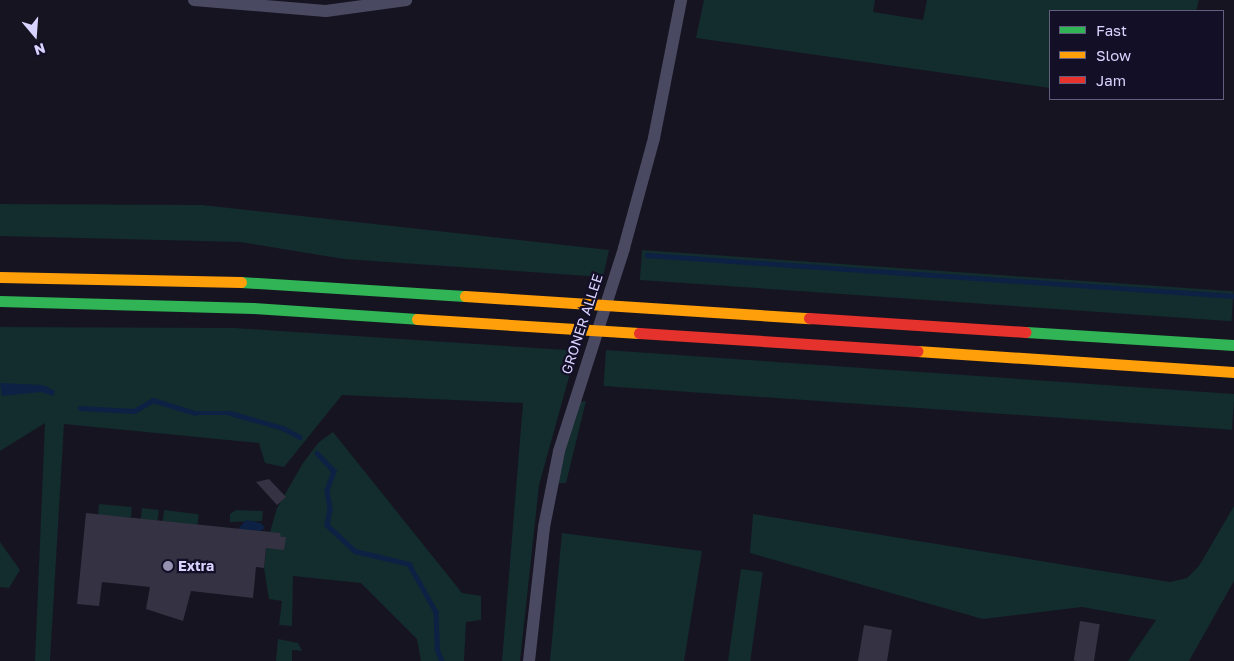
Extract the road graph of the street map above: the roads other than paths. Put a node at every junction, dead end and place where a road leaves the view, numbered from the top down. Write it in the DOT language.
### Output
graph roads {
  1 [pos="194,0"];
  2 [pos="406,0"];
  3 [pos="681,0"];
  4 [pos="0,277"];
  5 [pos="0,302"];
  6 [pos="1234,345"];
  7 [pos="1234,372"];
  8 [pos="529,661"];
  1 -- 2 [label="street"];
  3 -- 8 [label="street, GRONER ALLEE"];
  4 -- 6 [label="highway"];
  5 -- 7 [label="highway"];
}
